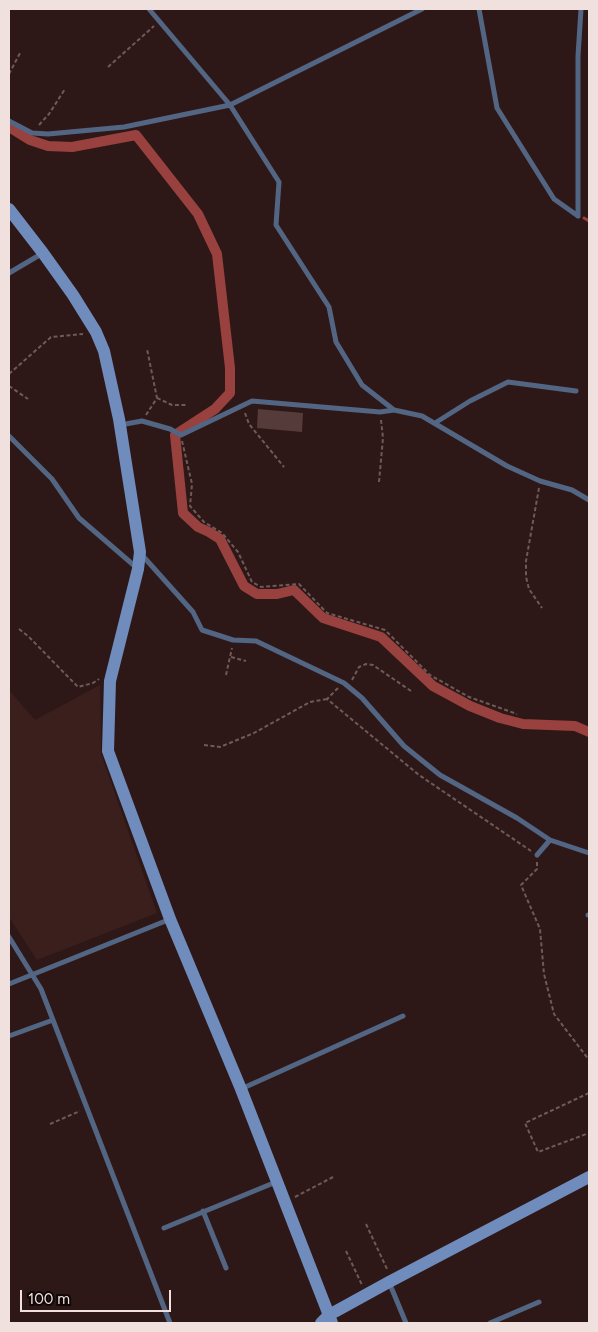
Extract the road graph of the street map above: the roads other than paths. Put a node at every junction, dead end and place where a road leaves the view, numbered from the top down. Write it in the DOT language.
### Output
graph roads {
  1 [pos="149,9"];
  2 [pos="422,9"];
  3 [pos="479,9"];
  4 [pos="581,9"];
  5 [pos="230,105"];
  6 [pos="9,121"];
  7 [pos="9,210"];
  8 [pos="43,253"];
  9 [pos="9,273"];
  10 [pos="576,391"];
  11 [pos="394,410"];
  12 [pos="435,423"];
  13 [pos="120,425"];
  14 [pos="9,436"];
  15 [pos="589,500"];
  16 [pos="140,552"];
  17 [pos="138,569"];
  18 [pos="550,840"];
  19 [pos="589,853"];
  20 [pos="537,855"];
  21 [pos="170,919"];
  22 [pos="9,937"];
  23 [pos="32,974"];
  24 [pos="9,984"];
  25 [pos="403,1016"];
  26 [pos="53,1020"];
  27 [pos="9,1036"];
  28 [pos="241,1089"];
  29 [pos="589,1178"];
  30 [pos="276,1182"];
  31 [pos="203,1211"];
  32 [pos="164,1228"];
  33 [pos="226,1268"];
  34 [pos="391,1281"];
  35 [pos="538,1302"];
  36 [pos="328,1321"];
  37 [pos="170,1323"];
  38 [pos="406,1323"];
  39 [pos="490,1323"];
  1 -- 5 [label="lane"];
  2 -- 5 [label="lane"];
  3 -- 4 [label="lane"];
  5 -- 6 [label="lane"];
  5 -- 11 [label="lane"];
  7 -- 8 [label="street"];
  8 -- 9 [label="lane"];
  8 -- 13 [label="street"];
  10 -- 12 [label="lane"];
  11 -- 12 [label="lane"];
  11 -- 13 [label="lane"];
  12 -- 15 [label="lane"];
  13 -- 16 [label="street"];
  14 -- 17 [label="lane"];
  16 -- 17 [label="street"];
  16 -- 18 [label="lane"];
  17 -- 21 [label="street"];
  18 -- 19 [label="lane"];
  18 -- 20 [label="lane"];
  21 -- 23 [label="lane"];
  21 -- 28 [label="street"];
  22 -- 23 [label="lane"];
  23 -- 24 [label="lane"];
  23 -- 26 [label="lane"];
  25 -- 28 [label="lane"];
  26 -- 27 [label="lane"];
  26 -- 37 [label="lane"];
  28 -- 30 [label="street"];
  29 -- 34 [label="street"];
  30 -- 31 [label="lane"];
  30 -- 36 [label="street"];
  31 -- 32 [label="lane"];
  31 -- 33 [label="lane"];
  34 -- 36 [label="street"];
  34 -- 38 [label="lane"];
  35 -- 39 [label="lane"];
}
